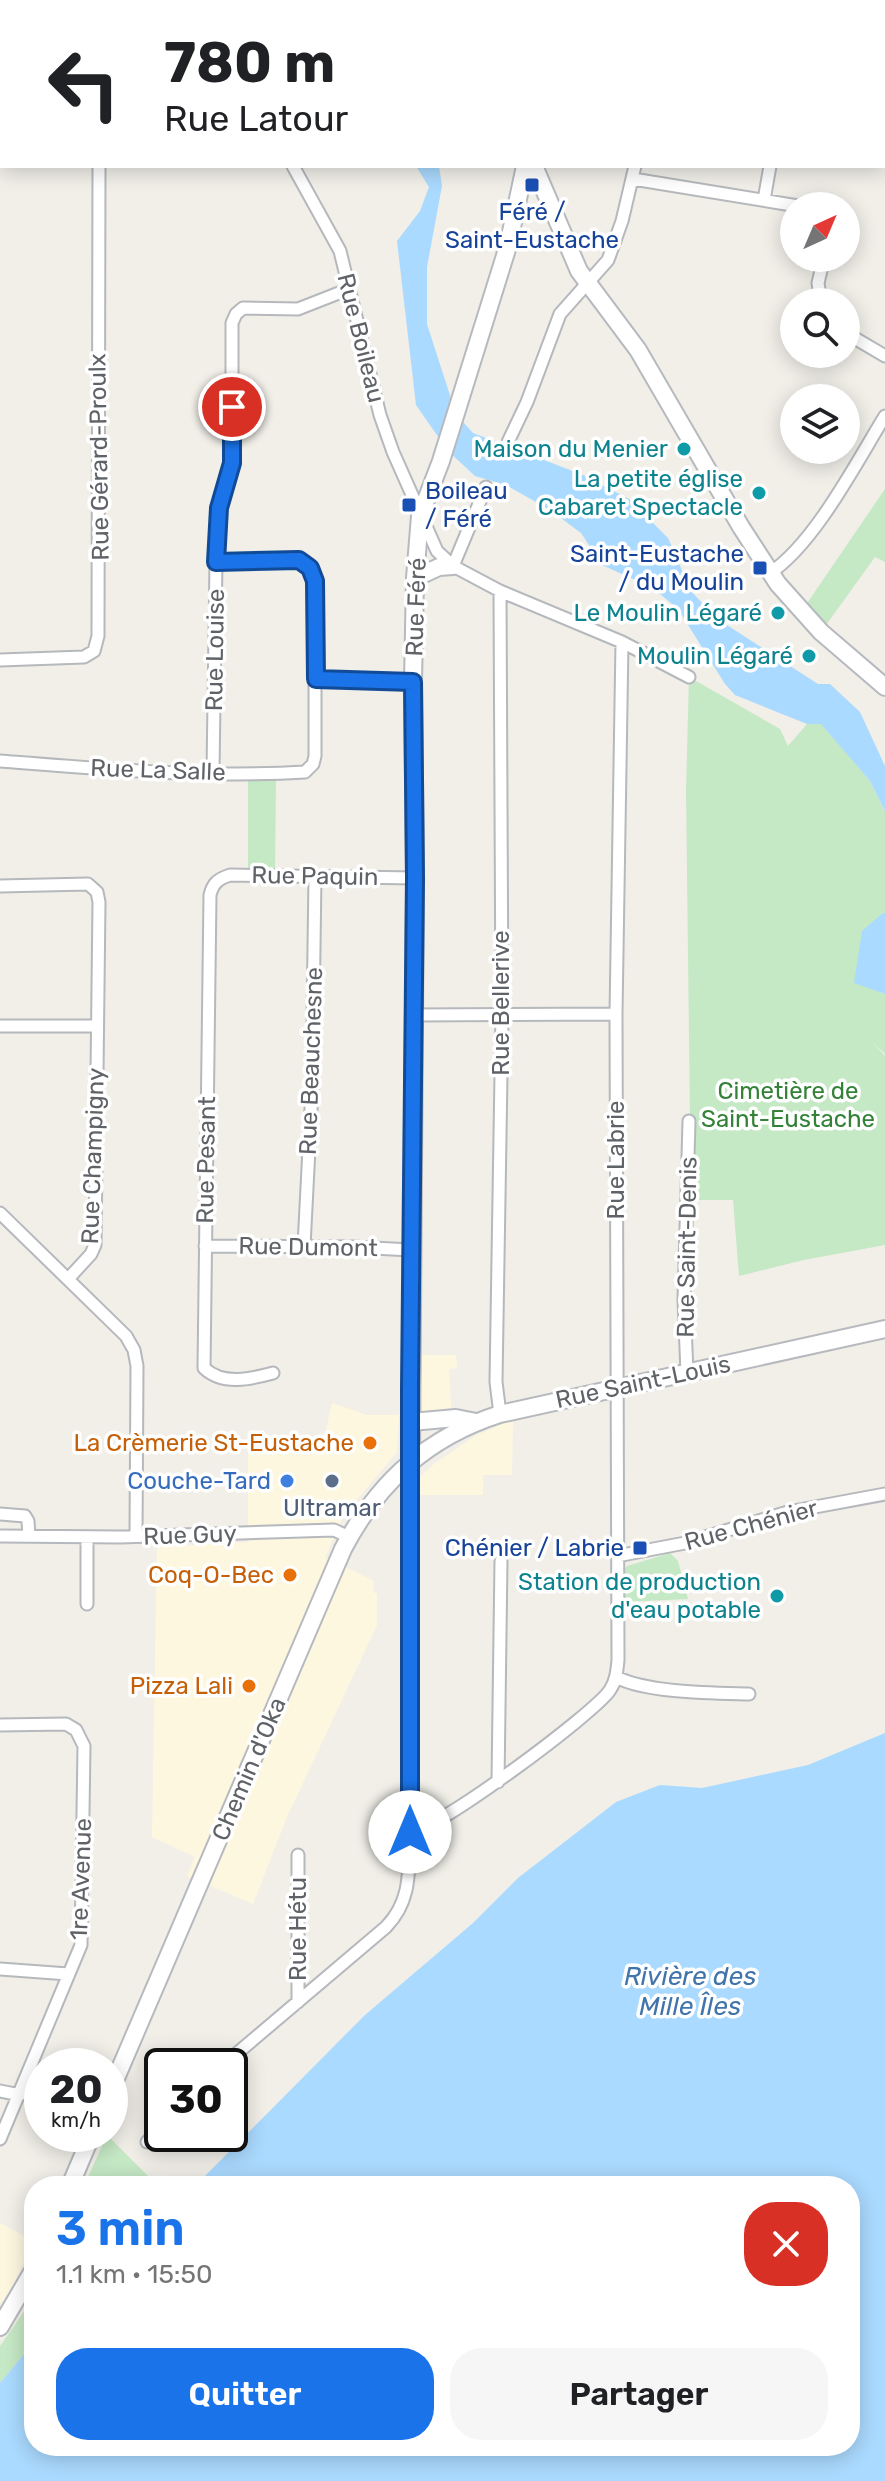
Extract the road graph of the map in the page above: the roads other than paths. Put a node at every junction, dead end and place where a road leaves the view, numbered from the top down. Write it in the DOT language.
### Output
graph roads {
  1 [pos="99,168"];
  2 [pos="294,168"];
  3 [pos="525,168"];
  4 [pos="535,168"];
  5 [pos="635,168"];
  6 [pos="770,168"];
  7 [pos="633,179"];
  8 [pos="764,200"];
  9 [pos="780,203"];
  10 [pos="587,284"];
  11 [pos="349,289"];
  12 [pos="860,341"];
  13 [pos="885,356"];
  14 [pos="885,416"];
  15 [pos="508,442"];
  16 [pos="486,487"];
  17 [pos="420,516"];
  18 [pos="216,562"];
  19 [pos="453,566"];
  20 [pos="770,573"];
  21 [pos="415,578"];
  22 [pos="500,591"];
  23 [pos="622,642"];
  24 [pos="0,660"];
  25 [pos="689,677"];
  26 [pos="316,679"];
  27 [pos="413,682"];
  28 [pos="885,687"];
  29 [pos="0,761"];
  30 [pos="213,772"];
  31 [pos="315,876"];
  32 [pos="415,878"];
  33 [pos="216,881"];
  34 [pos="0,886"];
  35 [pos="502,1013"];
  36 [pos="616,1014"];
  37 [pos="414,1015"];
  38 [pos="0,1026"];
  39 [pos="97,1026"];
  40 [pos="689,1121"];
  41 [pos="0,1213"];
  42 [pos="205,1246"];
  43 [pos="304,1246"];
  44 [pos="411,1250"];
  45 [pos="68,1279"];
  46 [pos="885,1329"];
  47 [pos="273,1373"];
  48 [pos="687,1373"];
  49 [pos="617,1388"];
  50 [pos="500,1414"];
  51 [pos="411,1422"];
  52 [pos="477,1422"];
  53 [pos="411,1461"];
  54 [pos="885,1494"];
  55 [pos="0,1514"];
  56 [pos="0,1536"];
  57 [pos="29,1536"];
  58 [pos="136,1536"];
  59 [pos="87,1537"];
  60 [pos="349,1537"];
  61 [pos="617,1556"];
  62 [pos="501,1561"];
  63 [pos="87,1604"];
  64 [pos="616,1677"];
  65 [pos="749,1694"];
  66 [pos="0,1725"];
  67 [pos="498,1782"];
  68 [pos="410,1832"];
  69 [pos="298,1855"];
  70 [pos="0,1969"];
  71 [pos="68,1974"];
  72 [pos="298,2002"];
  73 [pos="243,2048"];
  74 [pos="128,2050"];
  75 [pos="0,2091"];
  76 [pos="20,2095"];
  77 [pos="0,2139"];
  78 [pos="84,2152"];
  79 [pos="74,2176"];
  80 [pos="24,2286"];
  81 [pos="0,2327"];
  1 -- 24 [label="street, Rue Gérard-Proulx"];
  2 -- 11 [label="street, Rue Boileau"];
  3 -- 17 [label="street, Rue Féré"];
  4 -- 10 [label="street"];
  5 -- 7 [label="street"];
  6 -- 8 [label="street"];
  7 -- 8 [label="street"];
  7 -- 10 [label="street"];
  8 -- 9 [label="street"];
  10 -- 15 [label="street"];
  10 -- 20 [label="street"];
  11 -- 17 [label="street, Rue Boileau"];
  11 -- 18 [label="street, Rue Louise"];
  12 -- 13 [label="street"];
  14 -- 20 [label="street"];
  16 -- 19 [label="street"];
  17 -- 19 [label="street, Rue Boileau"];
  17 -- 21 [label="street, Rue Féré"];
  18 -- 26 [label="street"];
  18 -- 30 [label="street, Rue Louise"];
  19 -- 21 [label="street"];
  19 -- 22 [label="street"];
  20 -- 28 [label="street"];
  21 -- 27 [label="street, Rue Féré"];
  22 -- 23 [label="street"];
  22 -- 35 [label="street, Rue Bellerive"];
  23 -- 25 [label="street"];
  23 -- 36 [label="street, Rue Labrie"];
  26 -- 27 [label="street"];
  26 -- 30 [label="street, Rue La Salle"];
  27 -- 32 [label="street, Rue Féré"];
  29 -- 30 [label="street, Rue La Salle"];
  31 -- 32 [label="street, Rue Paquin"];
  31 -- 33 [label="street, Rue Paquin"];
  31 -- 43 [label="street, Rue Beauchesne"];
  32 -- 37 [label="street, Rue Féré"];
  33 -- 42 [label="street, Rue Pesant"];
  34 -- 39 [label="street, Rue Champigny"];
  35 -- 36 [label="street"];
  35 -- 37 [label="street"];
  35 -- 50 [label="street, Rue Bellerive"];
  36 -- 49 [label="street, Rue Labrie"];
  37 -- 44 [label="street, Rue Féré"];
  38 -- 39 [label="street"];
  39 -- 45 [label="street, Rue Champigny"];
  40 -- 48 [label="street, Rue Saint-Denis"];
  41 -- 45 [label="street"];
  42 -- 43 [label="street, Rue Dumont"];
  42 -- 47 [label="street, Rue Pesant"];
  43 -- 44 [label="street, Rue Dumont"];
  44 -- 51 [label="street, Rue Féré"];
  45 -- 58 [label="street"];
  46 -- 48 [label="street, Rue Saint-Louis"];
  48 -- 49 [label="street, Rue Saint-Louis"];
  49 -- 50 [label="street, Rue Saint-Louis"];
  49 -- 61 [label="street, Rue Labrie"];
  50 -- 52 [label="street, Rue Saint-Louis"];
  51 -- 52 [label="street"];
  51 -- 53 [label="street, Rue Féré"];
  52 -- 53 [label="street, Rue Saint-Louis"];
  53 -- 60 [label="street, Chemin d'Oka"];
  53 -- 68 [label="street, Rue Féré"];
  54 -- 61 [label="street, Rue Chénier"];
  55 -- 57 [label="street"];
  56 -- 57 [label="street, Rue Guy"];
  57 -- 59 [label="street, Rue Guy"];
  58 -- 59 [label="street, Rue Guy"];
  58 -- 60 [label="street, Rue Guy"];
  59 -- 63 [label="street"];
  60 -- 74 [label="street, Chemin d'Oka"];
  61 -- 64 [label="street, Rue Labrie"];
  62 -- 67 [label="street"];
  64 -- 65 [label="street"];
  64 -- 67 [label="street"];
  66 -- 71 [label="street, 1re Avenue"];
  67 -- 68 [label="street"];
  68 -- 72 [label="street, Rue Féré"];
  69 -- 72 [label="street, Rue Hétu"];
  70 -- 71 [label="street"];
  71 -- 76 [label="street, 1re Avenue"];
  72 -- 73 [label="street, Rue Féré"];
  75 -- 76 [label="street"];
  76 -- 77 [label="street, 1re Avenue"];
  78 -- 79 [label="street"];
  80 -- 81 [label="street"];
}
